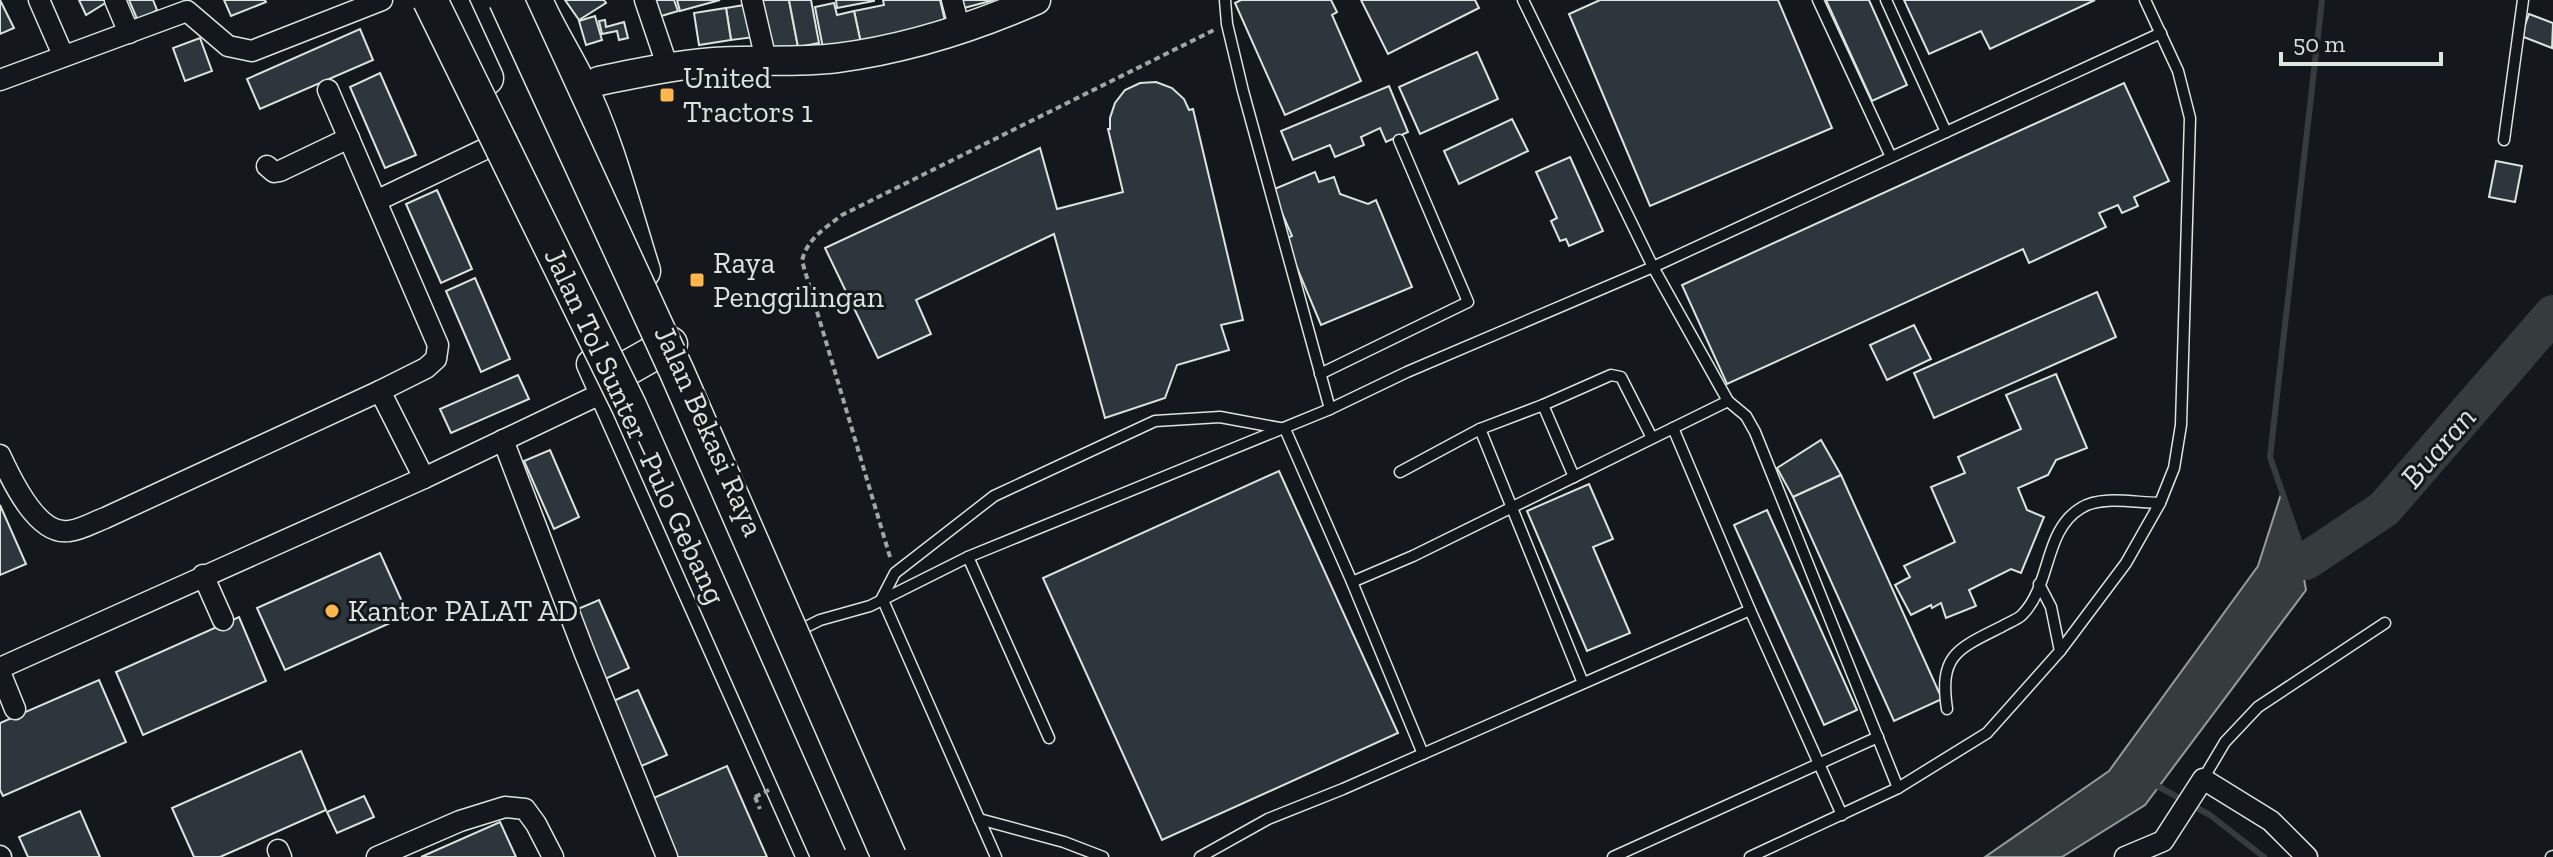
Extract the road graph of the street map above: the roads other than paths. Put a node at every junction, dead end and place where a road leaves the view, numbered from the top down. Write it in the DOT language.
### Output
graph roads {
  1 [pos="39,0"];
  2 [pos="115,0"];
  3 [pos="382,0"];
  4 [pos="430,0"];
  5 [pos="452,0"];
  6 [pos="488,0"];
  7 [pos="506,0"];
  8 [pos="645,0"];
  9 [pos="752,0"];
  10 [pos="952,0"];
  11 [pos="1036,0"];
  12 [pos="1225,0"];
  13 [pos="1523,0"];
  14 [pos="1818,0"];
  15 [pos="1886,0"];
  16 [pos="2145,0"];
  17 [pos="2523,0"];
  18 [pos="187,6"];
  19 [pos="541,15"];
  20 [pos="960,30"];
  21 [pos="129,33"];
  22 [pos="2161,33"];
  23 [pos="63,55"];
  24 [pos="766,60"];
  25 [pos="668,68"];
  26 [pos="0,80"];
  27 [pos="599,81"];
  28 [pos="328,90"];
  29 [pos="1946,132"];
  30 [pos="513,135"];
  31 [pos="349,138"];
  32 [pos="1399,140"];
  33 [pos="2504,140"];
  34 [pos="605,148"];
  35 [pos="1891,157"];
  36 [pos="267,166"];
  37 [pos="376,201"];
  38 [pos="1653,267"];
  39 [pos="568,281"];
  40 [pos="670,344"];
  41 [pos="1320,374"];
  42 [pos="617,382"];
  43 [pos="380,391"];
  44 [pos="1728,401"];
  45 [pos="1543,405"];
  46 [pos="1330,409"];
  47 [pos="1673,428"];
  48 [pos="1285,429"];
  49 [pos="1480,429"];
  50 [pos="1652,438"];
  51 [pos="503,440"];
  52 [pos="0,455"];
  53 [pos="1400,472"];
  54 [pos="1574,477"];
  55 [pos="424,478"];
  56 [pos="2160,503"];
  57 [pos="1510,509"];
  58 [pos="968,557"];
  59 [pos="203,575"];
  60 [pos="1352,582"];
  61 [pos="2039,584"];
  62 [pos="882,598"];
  63 [pos="1750,610"];
  64 [pos="223,620"];
  65 [pos="2385,623"];
  66 [pos="798,631"];
  67 [pos="2060,651"];
  68 [pos="0,670"];
  69 [pos="1583,683"];
  70 [pos="15,709"];
  71 [pos="1947,709"];
  72 [pos="1878,737"];
  73 [pos="1049,738"];
  74 [pos="1423,754"];
  75 [pos="1819,764"];
  76 [pos="2199,785"];
  77 [pos="1898,788"];
  78 [pos="1842,815"];
  79 [pos="979,819"];
  80 [pos="377,857"];
  81 [pos="553,857"];
  82 [pos="667,857"];
  83 [pos="811,857"];
  84 [pos="831,857"];
  85 [pos="870,857"];
  86 [pos="889,857"];
  87 [pos="900,857"];
  88 [pos="996,857"];
  89 [pos="1103,857"];
  90 [pos="1200,857"];
  91 [pos="1613,857"];
  92 [pos="1750,857"];
  93 [pos="2125,857"];
  94 [pos="2307,857"];
  1 -- 23 [label="street"];
  2 -- 21 [label="street"];
  3 -- 18 [label="street"];
  4 -- 39 [label="highway, Jalan Tol Sunter–Pulo Gebang, bridge"];
  5 -- 30 [label="highway, Jalan Bekasi Raya"];
  5 -- 39 [label="highway, bridge"];
  6 -- 85 [label="highway"];
  7 -- 86 [label="highway, Jalan Tol Sunter–Pulo Gebang, bridge"];
  8 -- 25 [label="street"];
  9 -- 24 [label="street"];
  10 -- 20 [label="street"];
  11 -- 20 [label="street"];
  12 -- 41 [label="lane"];
  13 -- 38 [label="lane"];
  14 -- 35 [label="lane"];
  15 -- 29 [label="lane"];
  16 -- 22 [label="lane"];
  17 -- 33 [label="lane"];
  18 -- 21 [label="street"];
  19 -- 27 [label="highway"];
  19 -- 34 [label="highway, Jalan Bekasi Raya"];
  20 -- 24 [label="street"];
  21 -- 23 [label="street"];
  22 -- 29 [label="lane"];
  22 -- 56 [label="lane"];
  23 -- 26 [label="street"];
  24 -- 25 [label="street"];
  25 -- 27 [label="street"];
  27 -- 34 [label="highway"];
  28 -- 31 [label="street"];
  29 -- 35 [label="lane"];
  30 -- 37 [label="street"];
  30 -- 42 [label="highway, Jalan Bekasi Raya"];
  31 -- 36 [label="street"];
  31 -- 37 [label="street"];
  32 -- 41 [label="lane"];
  34 -- 40 [label="highway, Jalan Bekasi Raya"];
  35 -- 38 [label="lane"];
  37 -- 43 [label="street"];
  38 -- 44 [label="lane"];
  38 -- 46 [label="lane"];
  39 -- 84 [label="highway, Jalan Tol Sunter–Pulo Gebang, bridge"];
  40 -- 42 [label="highway"];
  40 -- 66 [label="highway, Jalan Bekasi Raya"];
  41 -- 46 [label="lane"];
  42 -- 51 [label="street"];
  42 -- 83 [label="street, Jalan Bekasi Raya"];
  42 -- 84 [label="highway, Jalan Bekasi Raya"];
  43 -- 52 [label="street"];
  43 -- 55 [label="street"];
  44 -- 47 [label="lane"];
  44 -- 72 [label="lane"];
  45 -- 49 [label="lane"];
  45 -- 50 [label="lane"];
  45 -- 54 [label="lane"];
  46 -- 48 [label="lane"];
  47 -- 50 [label="lane"];
  47 -- 63 [label="lane"];
  48 -- 58 [label="lane"];
  48 -- 60 [label="lane"];
  48 -- 62 [label="lane"];
  49 -- 53 [label="lane"];
  49 -- 57 [label="lane"];
  50 -- 54 [label="lane"];
  51 -- 55 [label="street"];
  51 -- 82 [label="street"];
  54 -- 57 [label="lane"];
  55 -- 59 [label="street"];
  56 -- 61 [label="lane"];
  56 -- 67 [label="lane"];
  57 -- 60 [label="lane"];
  57 -- 69 [label="lane"];
  58 -- 62 [label="lane"];
  58 -- 73 [label="lane"];
  59 -- 64 [label="street"];
  59 -- 68 [label="street"];
  60 -- 74 [label="lane"];
  61 -- 67 [label="lane"];
  61 -- 71 [label="lane"];
  62 -- 66 [label="lane"];
  62 -- 79 [label="lane"];
  63 -- 69 [label="lane"];
  63 -- 75 [label="lane"];
  65 -- 76 [label="lane"];
  66 -- 87 [label="highway, Jalan Bekasi Raya"];
  67 -- 77 [label="lane"];
  68 -- 70 [label="street"];
  69 -- 74 [label="lane"];
  72 -- 75 [label="lane"];
  72 -- 77 [label="lane"];
  74 -- 90 [label="lane"];
  75 -- 78 [label="lane"];
  75 -- 91 [label="lane"];
  76 -- 93 [label="street"];
  76 -- 94 [label="street"];
  77 -- 78 [label="lane"];
  78 -- 92 [label="lane"];
  79 -- 88 [label="lane"];
  79 -- 89 [label="lane"];
  80 -- 81 [label="street"];
}
